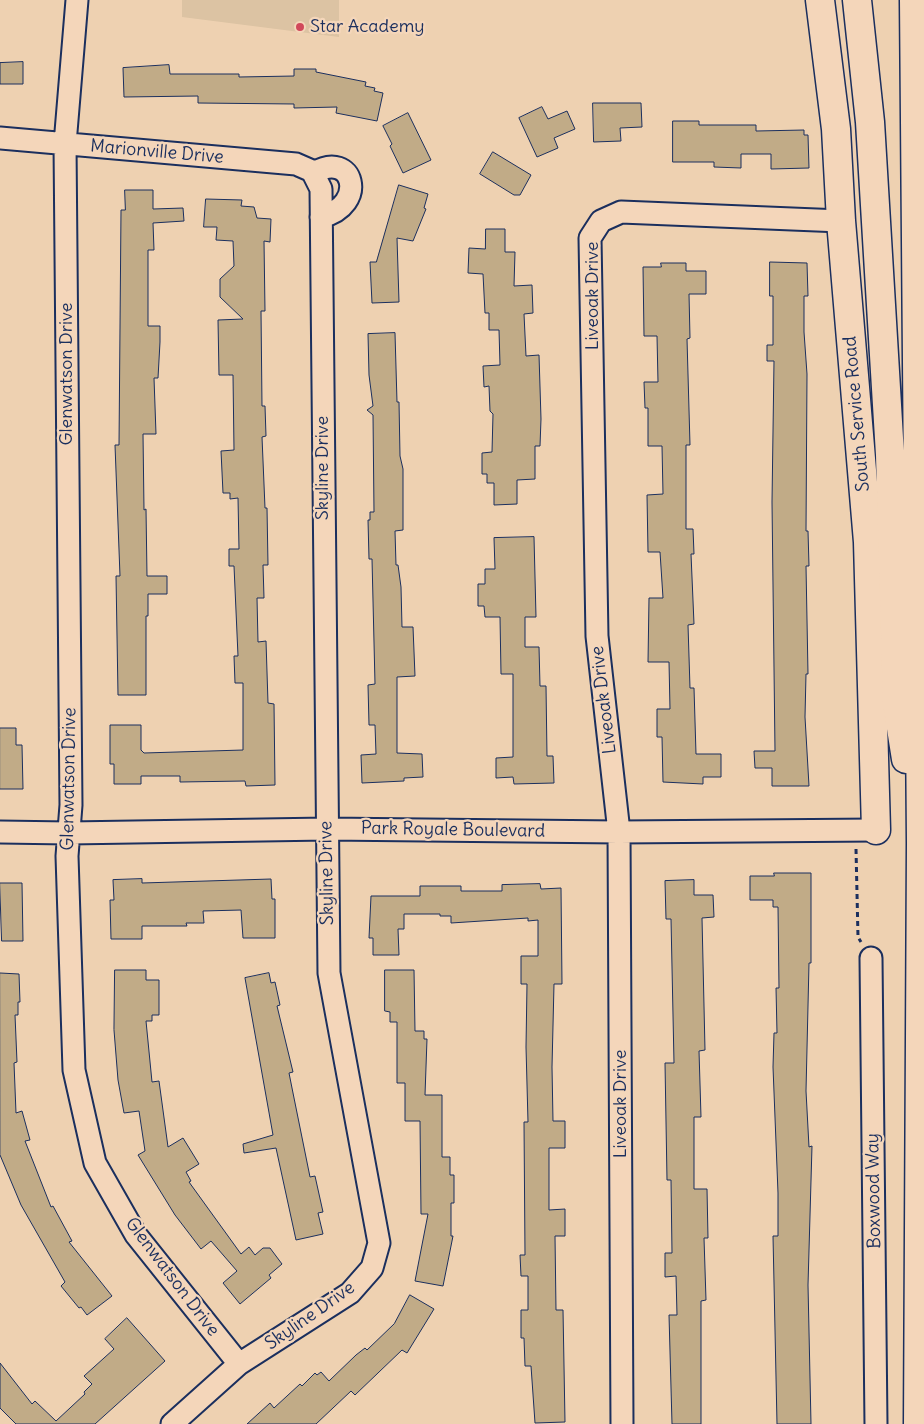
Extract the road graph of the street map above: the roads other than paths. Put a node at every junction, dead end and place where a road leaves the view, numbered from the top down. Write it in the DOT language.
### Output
graph roads {
  1 [pos="77,0"];
  2 [pos="820,0"];
  3 [pos="856,0"];
  4 [pos="914,0"];
  5 [pos="0,138"];
  6 [pos="65,144"];
  7 [pos="313,172"];
  8 [pos="321,217"];
  9 [pos="841,221"];
  10 [pos="327,829"];
  11 [pos="865,830"];
  12 [pos="0,832"];
  13 [pos="619,832"];
  14 [pos="69,833"];
  15 [pos="921,843"];
  16 [pos="871,958"];
  17 [pos="239,1364"];
  18 [pos="172,1424"];
  19 [pos="622,1424"];
  20 [pos="876,1424"];
  21 [pos="918,1424"];
  1 -- 6 [label="street, Glenwatson Drive"];
  2 -- 9 [label="main road, South Service Road"];
  3 -- 15 [label="main road"];
  4 -- 15 [label="main road"];
  5 -- 6 [label="street, Marionville Drive"];
  6 -- 7 [label="street, Marionville Drive"];
  6 -- 14 [label="street, Glenwatson Drive"];
  7 -- 8 [label="street, Skyline Drive"];
  7 -- 8 [label="street"];
  8 -- 10 [label="street, Skyline Drive"];
  9 -- 11 [label="main road, South Service Road"];
  9 -- 13 [label="street, Liveoak Drive"];
  10 -- 13 [label="street, Park Royale Boulevard"];
  10 -- 14 [label="street, Park Royale Boulevard"];
  10 -- 17 [label="street, Skyline Drive"];
  11 -- 13 [label="street, Park Royale Boulevard"];
  12 -- 14 [label="street, Park Royale Boulevard"];
  13 -- 19 [label="street, Liveoak Drive"];
  14 -- 17 [label="street, Glenwatson Drive"];
  15 -- 21 [label="main road"];
  16 -- 20 [label="street, Boxwood Way"];
  17 -- 18 [label="street, Skyline Drive"];
}
